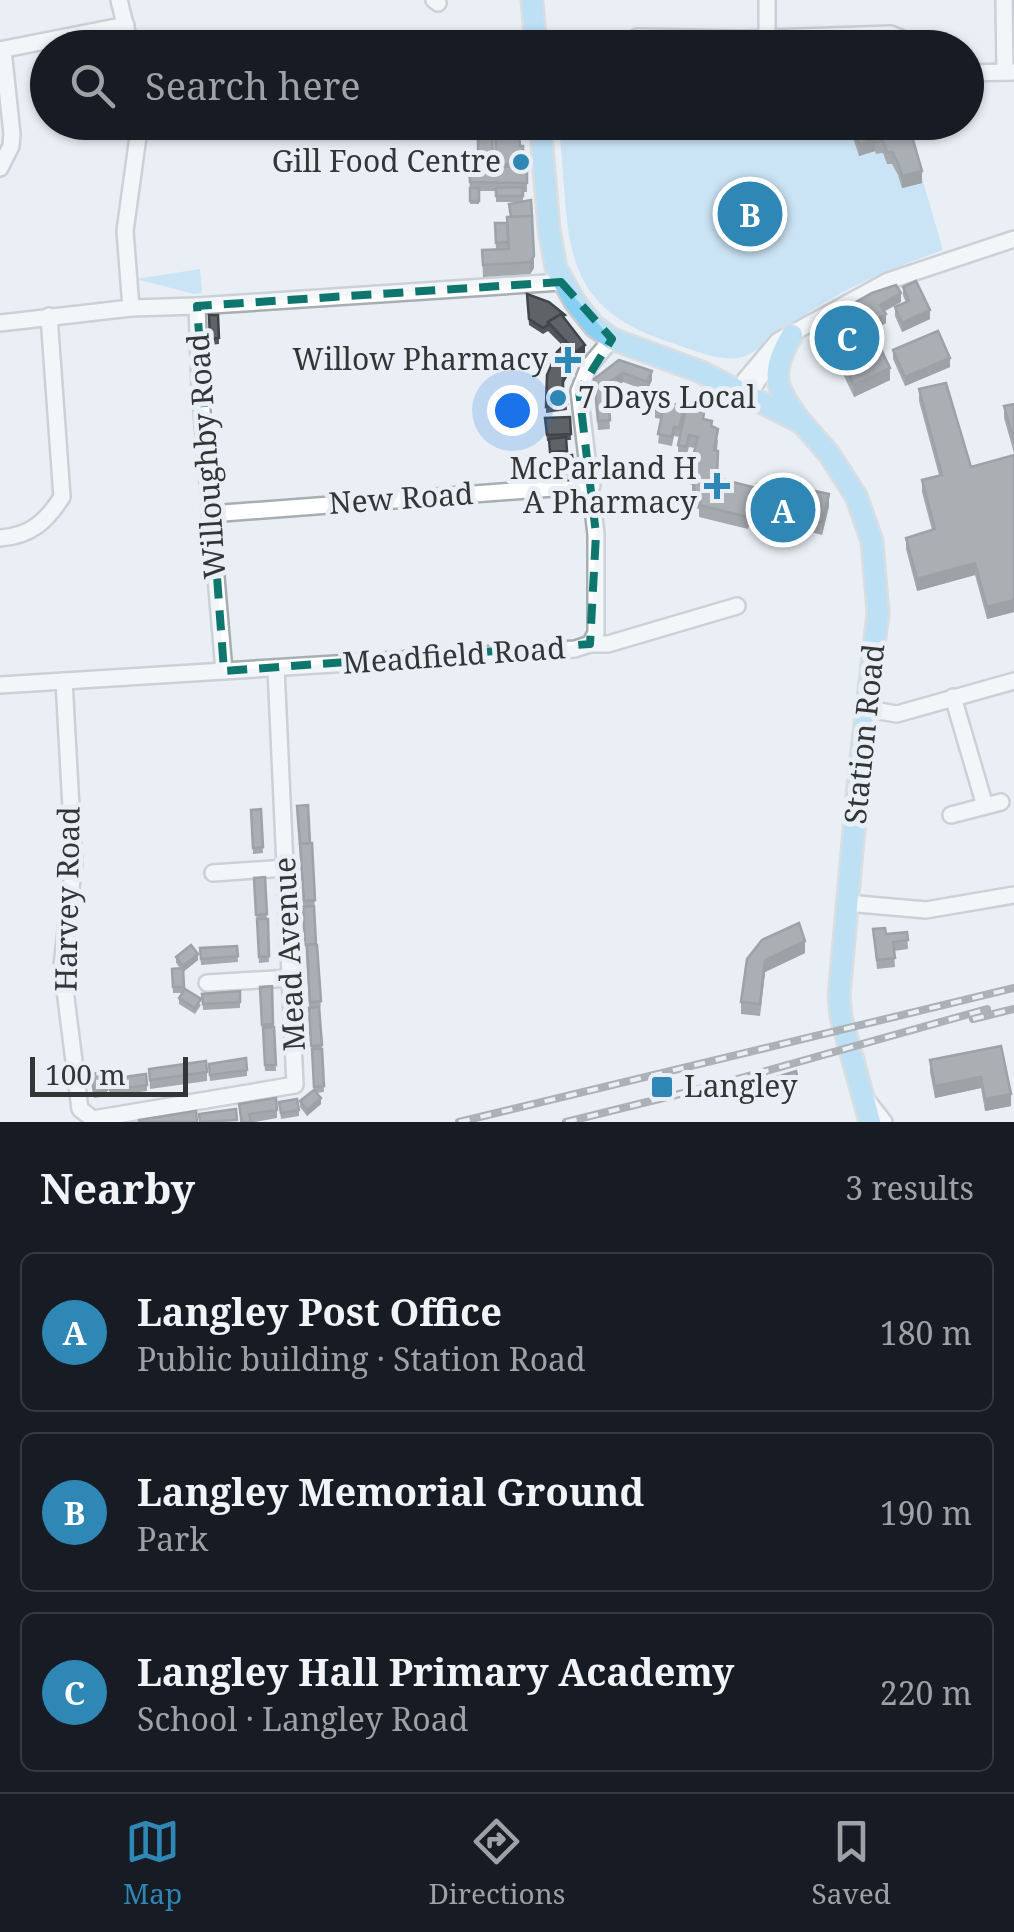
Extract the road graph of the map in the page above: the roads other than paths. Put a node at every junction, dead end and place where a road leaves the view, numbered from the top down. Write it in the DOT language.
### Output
graph roads {
  1 [pos="119,0"];
  2 [pos="532,0"];
  3 [pos="767,0"];
  4 [pos="1004,0"];
  5 [pos="126,25"];
  6 [pos="101,30"];
  7 [pos="127,30"];
  8 [pos="534,30"];
  9 [pos="767,30"];
  10 [pos="30,44"];
  11 [pos="1,50"];
  12 [pos="1009,72"];
  13 [pos="138,140"];
  14 [pos="542,140"];
  15 [pos="0,168"];
  16 [pos="1014,239"];
  17 [pos="561,282"];
  18 [pos="197,306"];
  19 [pos="132,308"];
  20 [pos="49,316"];
  21 [pos="0,323"];
  22 [pos="792,335"];
  23 [pos="612,339"];
  24 [pos="750,387"];
  25 [pos="784,399"];
  26 [pos="802,423"];
  27 [pos="592,486"];
  28 [pos="210,514"];
  29 [pos="0,538"];
  30 [pos="737,606"];
  31 [pos="590,644"];
  32 [pos="276,668"];
  33 [pos="224,671"];
  34 [pos="64,681"];
  35 [pos="1014,681"];
  36 [pos="0,686"];
  37 [pos="953,697"];
  38 [pos="867,709"];
  39 [pos="951,815"];
  40 [pos="286,868"];
  41 [pos="212,873"];
  42 [pos="1014,895"];
  43 [pos="847,904"];
  44 [pos="292,978"];
  45 [pos="207,983"];
  46 [pos="865,1098"];
  47 [pos="84,1114"];
  48 [pos="870,1122"];
  49 [pos="884,1122"];
  1 -- 5 [label="street"];
  2 -- 8 [label="main road"];
  3 -- 9 [label="street"];
  4 -- 12 [label="street"];
  5 -- 6 [label="street"];
  5 -- 7 [label="street"];
  10 -- 11 [label="street"];
  11 -- 15 [label="street"];
  13 -- 19 [label="street"];
  14 -- 17 [label="main road"];
  16 -- 22 [label="street"];
  17 -- 18 [label="street, Willoughby Road"];
  17 -- 23 [label="main road"];
  18 -- 19 [label="street"];
  18 -- 28 [label="street, Willoughby Road"];
  19 -- 20 [label="street"];
  20 -- 21 [label="street"];
  20 -- 29 [label="street"];
  22 -- 24 [label="street"];
  22 -- 25 [label="main road"];
  23 -- 24 [label="main road"];
  23 -- 27 [label="street, Meadfield Road"];
  24 -- 25 [label="main road"];
  24 -- 26 [label="main road, Station Road"];
  25 -- 26 [label="main road"];
  26 -- 38 [label="main road, Station Road"];
  27 -- 28 [label="street, New Road"];
  27 -- 31 [label="street, Meadfield Road"];
  28 -- 33 [label="street, Willoughby Road"];
  30 -- 31 [label="street"];
  31 -- 32 [label="street, Meadfield Road"];
  32 -- 33 [label="street, Meadfield Road"];
  32 -- 40 [label="street, Mead Avenue"];
  33 -- 34 [label="street, Meadfield Road"];
  34 -- 36 [label="street, Meadfield Road"];
  34 -- 47 [label="street, Harvey Road"];
  35 -- 37 [label="street"];
  37 -- 38 [label="street"];
  37 -- 39 [label="street"];
  38 -- 43 [label="main road, Station Road"];
  40 -- 41 [label="street"];
  40 -- 44 [label="street, Mead Avenue"];
  42 -- 43 [label="street"];
  43 -- 46 [label="main road, Station Road"];
  44 -- 45 [label="street"];
  44 -- 47 [label="street, Mead Avenue"];
  46 -- 48 [label="main road, Station Road"];
  46 -- 49 [label="street"];
}
